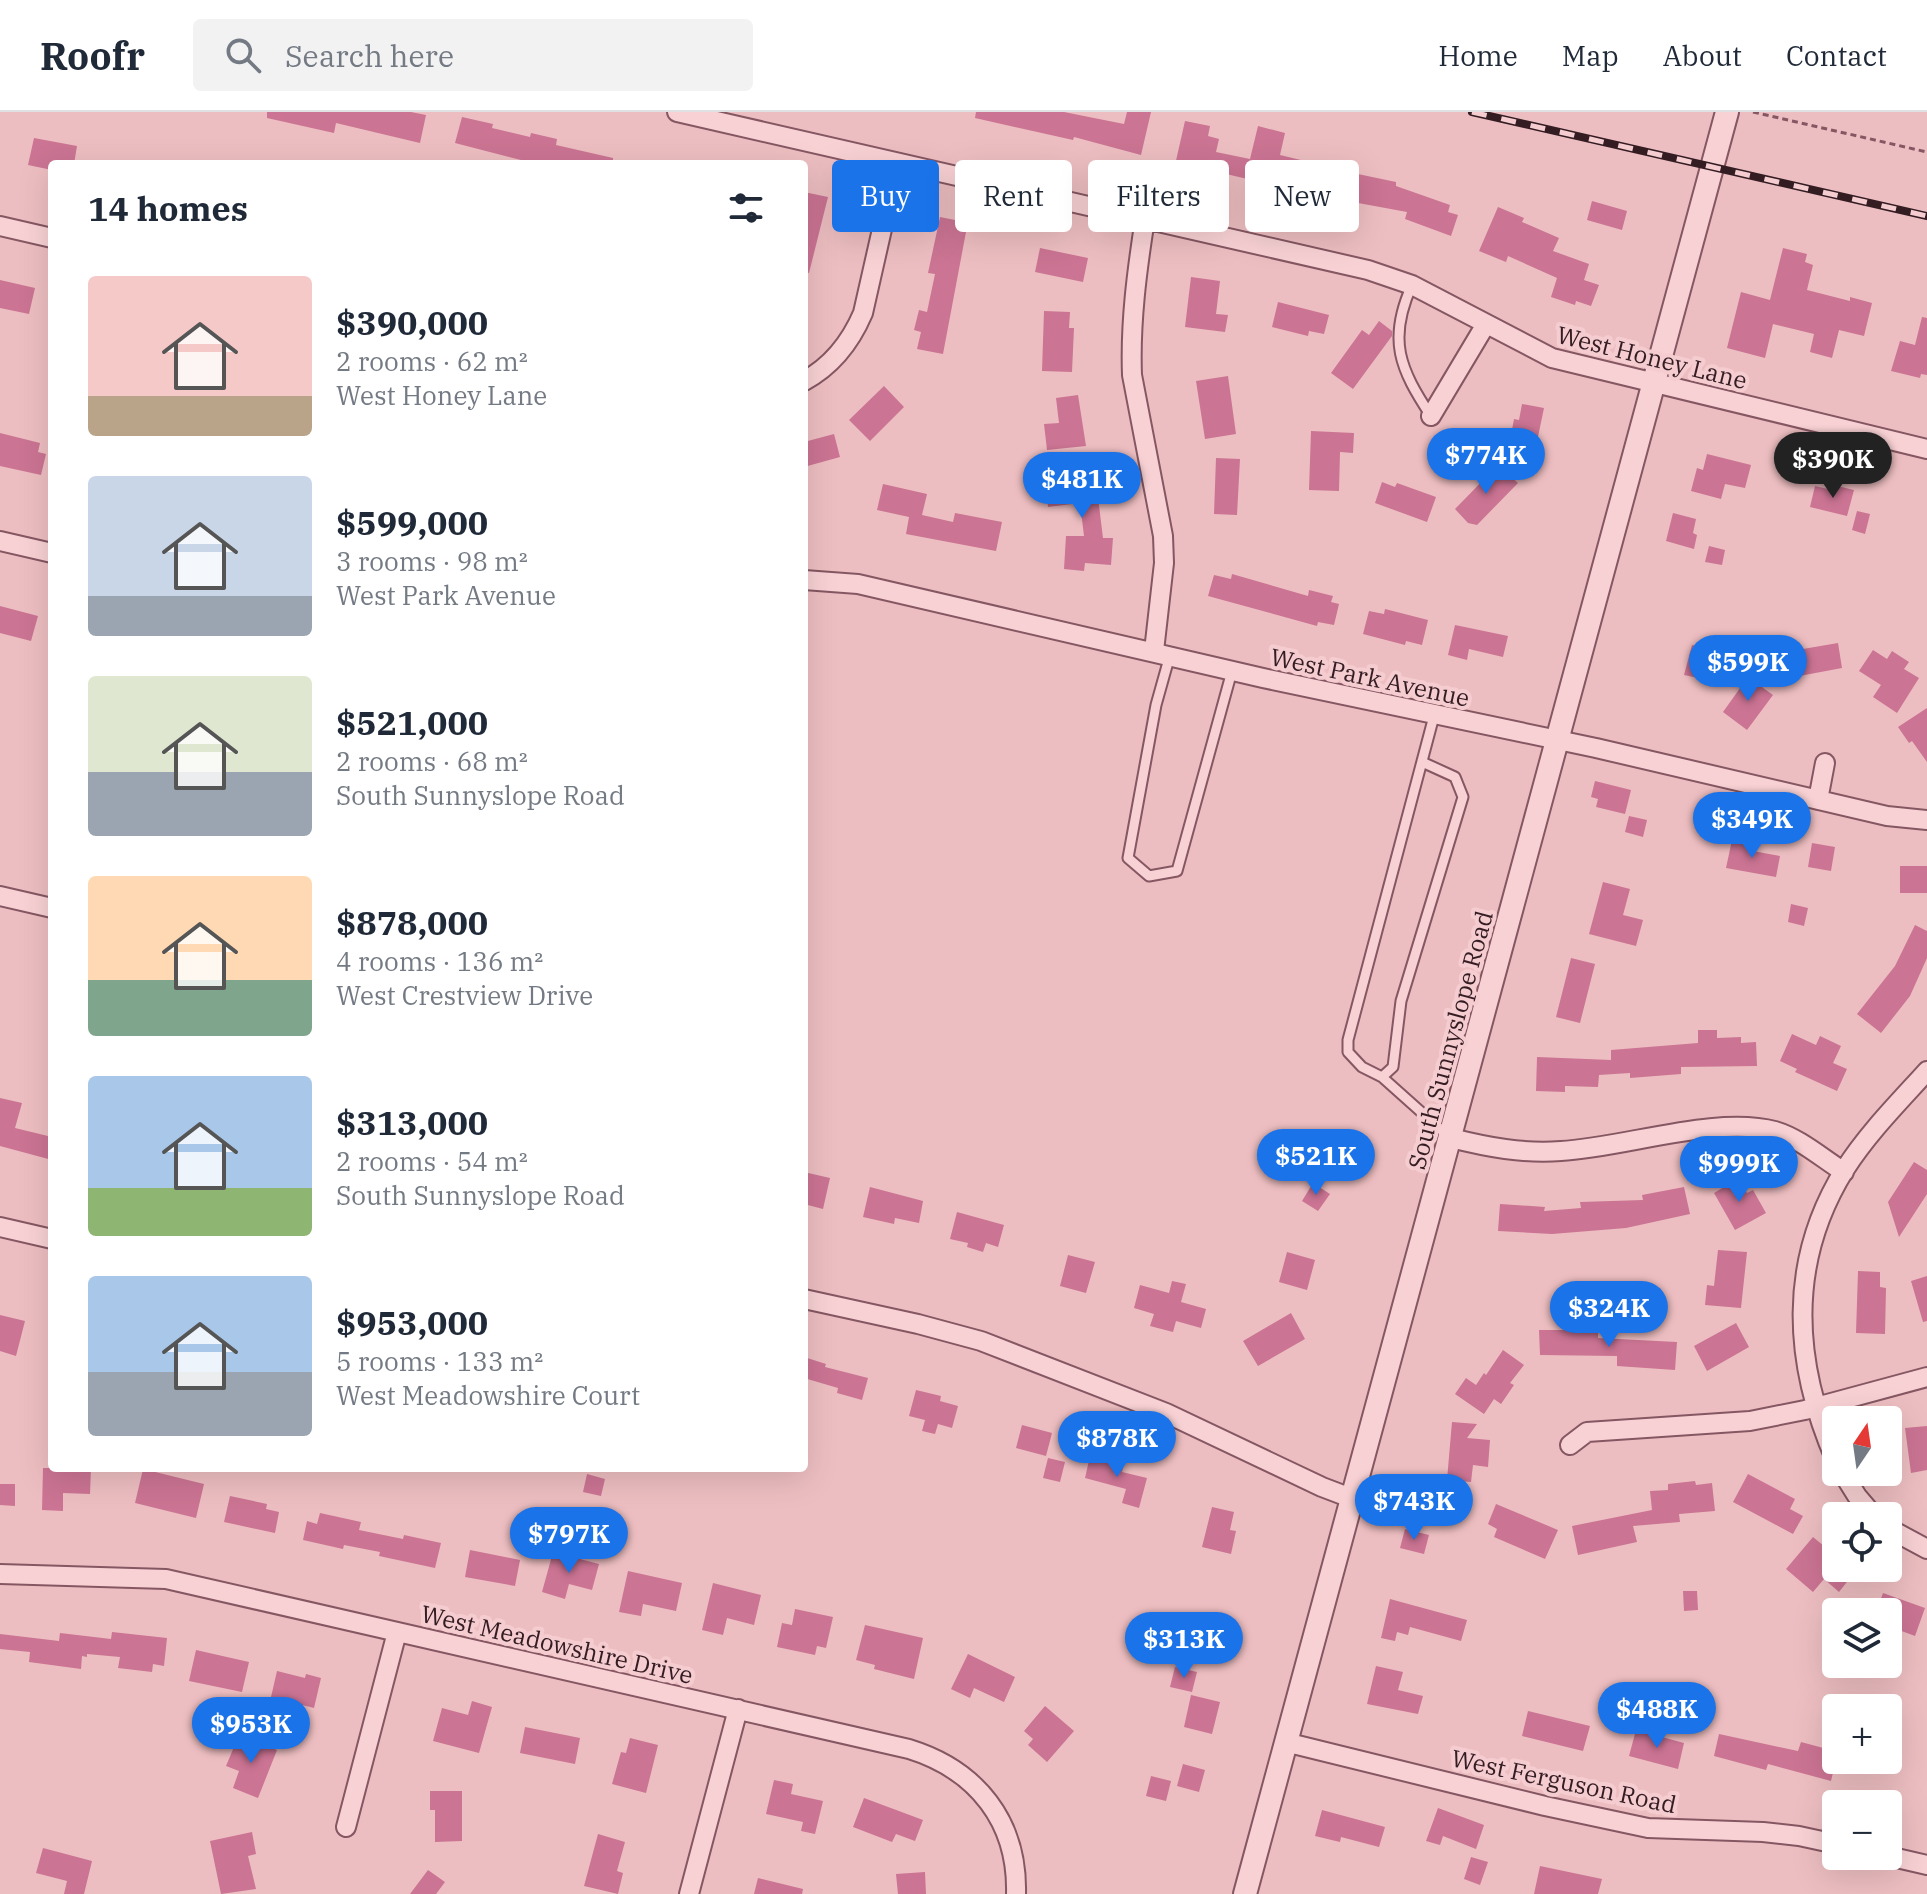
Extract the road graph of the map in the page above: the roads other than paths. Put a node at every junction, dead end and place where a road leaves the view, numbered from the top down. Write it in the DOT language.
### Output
graph roads {
  1 [pos="677,112"];
  2 [pos="1727,112"];
  3 [pos="884,160"];
  4 [pos="939,172"];
  5 [pos="1088,206"];
  6 [pos="0,226"];
  7 [pos="881,232"];
  8 [pos="1143,232"];
  9 [pos="1202,232"];
  10 [pos="48,237"];
  11 [pos="1412,285"];
  12 [pos="1486,324"];
  13 [pos="808,378"];
  14 [pos="1653,384"];
  15 [pos="1431,416"];
  16 [pos="1927,449"];
  17 [pos="0,541"];
  18 [pos="48,552"];
  19 [pos="808,580"];
  20 [pos="1162,653"];
  21 [pos="1232,671"];
  22 [pos="1434,716"];
  23 [pos="1557,742"];
  24 [pos="1825,763"];
  25 [pos="1426,764"];
  26 [pos="1818,800"];
  27 [pos="1927,820"];
  28 [pos="0,896"];
  29 [pos="48,907"];
  30 [pos="1927,1071"];
  31 [pos="1382,1077"];
  32 [pos="1451,1138"];
  33 [pos="1844,1172"];
  34 [pos="0,1227"];
  35 [pos="48,1238"];
  36 [pos="808,1300"];
  37 [pos="1927,1377"];
  38 [pos="1817,1406"];
  39 [pos="1822,1429"];
  40 [pos="1570,1445"];
  41 [pos="1351,1498"];
  42 [pos="1902,1536"];
  43 [pos="1927,1549"];
  44 [pos="0,1574"];
  45 [pos="397,1632"];
  46 [pos="738,1709"];
  47 [pos="1285,1742"];
  48 [pos="346,1827"];
  49 [pos="1822,1841"];
  50 [pos="1902,1859"];
  51 [pos="1927,1865"];
  52 [pos="689,1894"];
  53 [pos="1016,1894"];
  54 [pos="1245,1894"];
  1 -- 3 [label="street, West Honey Lane"];
  2 -- 14 [label="street, South Sunnyslope Road"];
  4 -- 5 [label="street, West Honey Lane"];
  6 -- 10 [label="street"];
  7 -- 13 [label="street"];
  8 -- 20 [label="street"];
  9 -- 11 [label="street, West Honey Lane"];
  11 -- 12 [label="street, West Honey Lane"];
  11 -- 15 [label="lane"];
  12 -- 14 [label="street, West Honey Lane"];
  12 -- 15 [label="street"];
  14 -- 16 [label="street, West Honey Lane"];
  14 -- 23 [label="street, South Sunnyslope Road"];
  17 -- 18 [label="street"];
  19 -- 20 [label="street, West Park Avenue"];
  20 -- 21 [label="street, West Park Avenue"];
  20 -- 21 [label="lane"];
  21 -- 22 [label="street, West Park Avenue"];
  22 -- 23 [label="street, West Park Avenue"];
  22 -- 25 [label="lane"];
  23 -- 26 [label="street, West Park Avenue"];
  23 -- 32 [label="street, South Sunnyslope Road"];
  24 -- 26 [label="street"];
  25 -- 31 [label="lane"];
  25 -- 31 [label="lane"];
  26 -- 27 [label="street, West Park Avenue"];
  28 -- 29 [label="street"];
  30 -- 33 [label="street"];
  31 -- 32 [label="lane"];
  32 -- 33 [label="street"];
  32 -- 41 [label="street, South Sunnyslope Road"];
  33 -- 38 [label="street"];
  34 -- 35 [label="street"];
  36 -- 41 [label="street"];
  37 -- 38 [label="street"];
  38 -- 39 [label="street"];
  38 -- 40 [label="street"];
  41 -- 47 [label="street, South Sunnyslope Road"];
  42 -- 43 [label="street"];
  44 -- 45 [label="street, West Meadowshire Drive"];
  45 -- 46 [label="street, West Meadowshire Drive"];
  45 -- 48 [label="street"];
  46 -- 52 [label="street"];
  46 -- 53 [label="street, West Meadowshire Drive"];
  47 -- 49 [label="street, West Ferguson Road"];
  47 -- 54 [label="street, South Sunnyslope Road"];
  50 -- 51 [label="street"];
}
